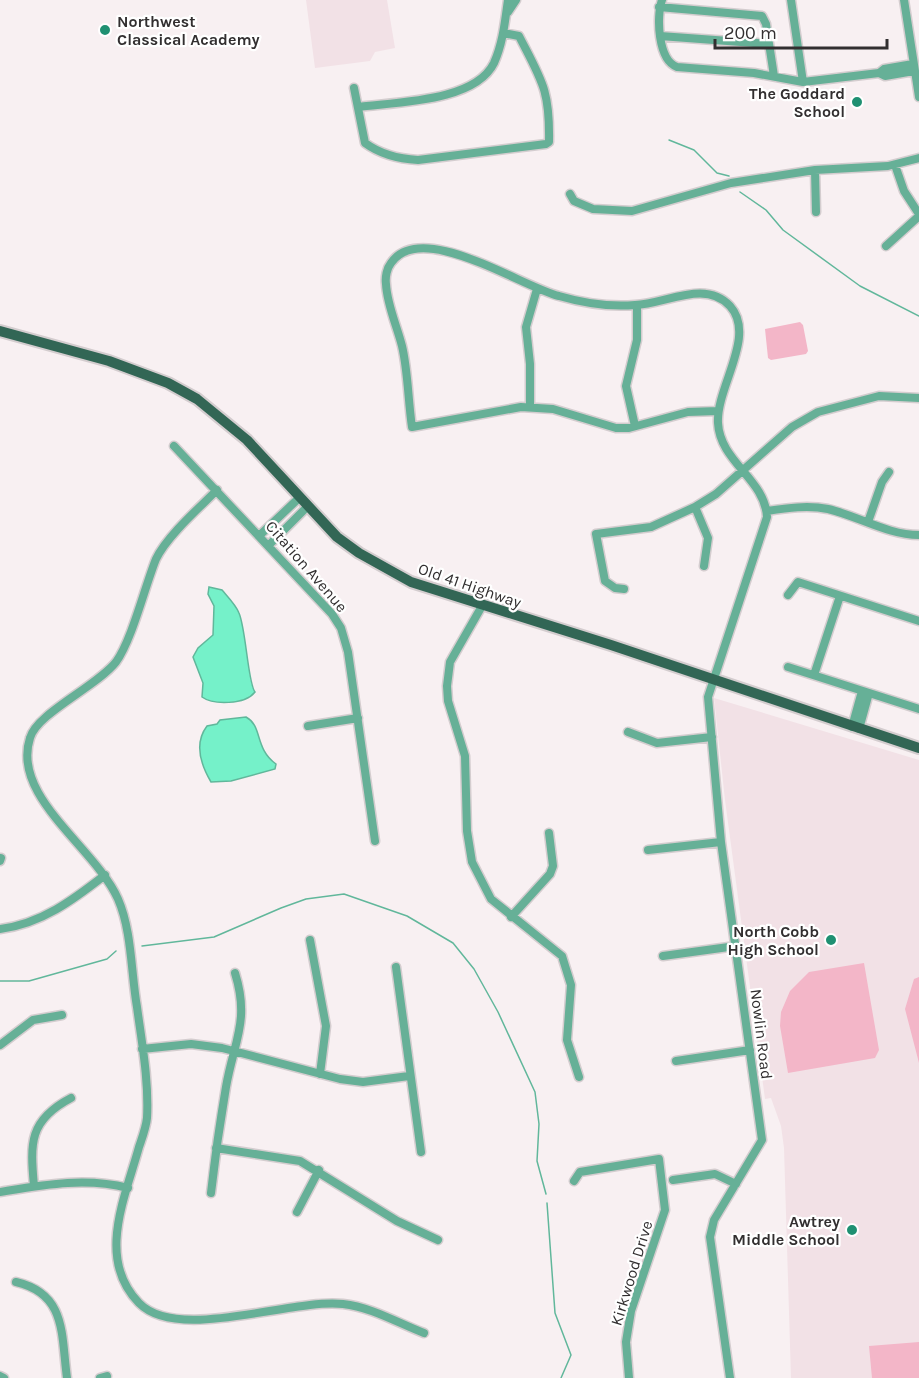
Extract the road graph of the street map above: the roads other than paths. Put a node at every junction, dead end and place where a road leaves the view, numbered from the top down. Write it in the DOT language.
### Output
graph roads {
  1 [pos="508,0"];
  2 [pos="516,0"];
  3 [pos="791,0"];
  4 [pos="904,0"];
  5 [pos="660,3"];
  6 [pos="508,12"];
  7 [pos="503,33"];
  8 [pos="660,36"];
  9 [pos="769,44"];
  10 [pos="914,68"];
  11 [pos="774,76"];
  12 [pos="803,82"];
  13 [pos="354,88"];
  14 [pos="919,97"];
  15 [pos="358,107"];
  16 [pos="919,158"];
  17 [pos="895,165"];
  18 [pos="815,170"];
  19 [pos="570,194"];
  20 [pos="816,212"];
  21 [pos="919,215"];
  22 [pos="886,246"];
  23 [pos="537,290"];
  24 [pos="637,305"];
  25 [pos="0,331"];
  26 [pos="919,398"];
  27 [pos="530,406"];
  28 [pos="718,411"];
  29 [pos="635,426"];
  30 [pos="174,446"];
  31 [pos="742,472"];
  32 [pos="889,472"];
  33 [pos="217,490"];
  34 [pos="299,498"];
  35 [pos="307,507"];
  36 [pos="695,507"];
  37 [pos="767,511"];
  38 [pos="868,522"];
  39 [pos="919,534"];
  40 [pos="260,535"];
  41 [pos="269,545"];
  42 [pos="704,566"];
  43 [pos="624,589"];
  44 [pos="788,595"];
  45 [pos="840,596"];
  46 [pos="482,606"];
  47 [pos="919,621"];
  48 [pos="788,667"];
  49 [pos="814,675"];
  50 [pos="712,681"];
  51 [pos="866,692"];
  52 [pos="919,709"];
  53 [pos="358,718"];
  54 [pos="308,726"];
  55 [pos="856,728"];
  56 [pos="628,732"];
  57 [pos="712,737"];
  58 [pos="919,748"];
  59 [pos="549,832"];
  60 [pos="375,841"];
  61 [pos="721,842"];
  62 [pos="648,850"];
  63 [pos="105,875"];
  64 [pos="511,917"];
  65 [pos="0,929"];
  66 [pos="310,940"];
  67 [pos="736,946"];
  68 [pos="663,956"];
  69 [pos="396,967"];
  70 [pos="235,973"];
  71 [pos="63,1015"];
  72 [pos="0,1045"];
  73 [pos="142,1049"];
  74 [pos="750,1050"];
  75 [pos="235,1053"];
  76 [pos="676,1061"];
  77 [pos="320,1074"];
  78 [pos="409,1076"];
  79 [pos="579,1077"];
  80 [pos="71,1098"];
  81 [pos="216,1148"];
  82 [pos="421,1152"];
  83 [pos="319,1170"];
  84 [pos="673,1180"];
  85 [pos="574,1181"];
  86 [pos="736,1184"];
  87 [pos="34,1186"];
  88 [pos="128,1188"];
  89 [pos="0,1192"];
  90 [pos="211,1193"];
  91 [pos="297,1212"];
  92 [pos="438,1240"];
  93 [pos="16,1282"];
  94 [pos="424,1333"];
  95 [pos="67,1378"];
  96 [pos="629,1378"];
  97 [pos="730,1378"];
  1 -- 6 [label="street"];
  2 -- 6 [label="street"];
  3 -- 12 [label="street"];
  4 -- 10 [label="street"];
  5 -- 8 [label="street"];
  5 -- 9 [label="street"];
  6 -- 7 [label="street"];
  7 -- 15 [label="street"];
  7 -- 15 [label="street"];
  8 -- 9 [label="street"];
  8 -- 11 [label="street"];
  9 -- 11 [label="street"];
  10 -- 12 [label="street"];
  10 -- 14 [label="street"];
  11 -- 12 [label="street"];
  13 -- 15 [label="street"];
  16 -- 17 [label="street"];
  17 -- 18 [label="street"];
  17 -- 21 [label="street"];
  18 -- 19 [label="street"];
  18 -- 20 [label="street"];
  21 -- 22 [label="street"];
  23 -- 24 [label="street"];
  23 -- 27 [label="street"];
  23 -- 27 [label="street"];
  24 -- 28 [label="street"];
  24 -- 29 [label="street"];
  25 -- 34 [label="main road, Old 41 Highway"];
  26 -- 31 [label="street"];
  27 -- 29 [label="street"];
  28 -- 29 [label="street"];
  28 -- 31 [label="street"];
  30 -- 33 [label="street, Citation Avenue"];
  31 -- 36 [label="street"];
  31 -- 37 [label="street"];
  32 -- 38 [label="street"];
  33 -- 40 [label="street, Citation Avenue"];
  33 -- 63 [label="street"];
  34 -- 35 [label="main road, Old 41 Highway"];
  34 -- 40 [label="street"];
  35 -- 41 [label="street"];
  35 -- 46 [label="main road, Old 41 Highway"];
  36 -- 42 [label="street"];
  36 -- 43 [label="street"];
  37 -- 38 [label="street"];
  37 -- 50 [label="street, Nowlin Road"];
  38 -- 39 [label="street"];
  40 -- 41 [label="street, Citation Avenue"];
  41 -- 53 [label="street, Citation Avenue"];
  44 -- 45 [label="street"];
  45 -- 47 [label="street"];
  45 -- 49 [label="street"];
  46 -- 50 [label="main road, Old 41 Highway"];
  46 -- 64 [label="street"];
  48 -- 49 [label="street"];
  49 -- 51 [label="street"];
  50 -- 55 [label="main road, Old 41 Highway"];
  50 -- 57 [label="street, Nowlin Road"];
  51 -- 52 [label="street"];
  51 -- 55 [label="street"];
  53 -- 54 [label="street"];
  53 -- 60 [label="street, Citation Avenue"];
  55 -- 58 [label="main road, Old 41 Highway"];
  56 -- 57 [label="street"];
  57 -- 61 [label="street, Nowlin Road"];
  59 -- 64 [label="street"];
  61 -- 62 [label="street"];
  61 -- 67 [label="street, Nowlin Road"];
  63 -- 65 [label="street"];
  63 -- 73 [label="street"];
  64 -- 79 [label="street"];
  66 -- 77 [label="street"];
  67 -- 68 [label="street"];
  67 -- 74 [label="street, Nowlin Road"];
  69 -- 78 [label="street"];
  70 -- 75 [label="street"];
  71 -- 72 [label="street"];
  73 -- 75 [label="street"];
  73 -- 88 [label="street"];
  74 -- 76 [label="street"];
  74 -- 86 [label="street, Nowlin Road"];
  75 -- 77 [label="street"];
  75 -- 81 [label="street"];
  77 -- 78 [label="street"];
  78 -- 82 [label="street"];
  80 -- 87 [label="street"];
  81 -- 83 [label="street"];
  81 -- 90 [label="street"];
  83 -- 91 [label="street"];
  83 -- 92 [label="street"];
  84 -- 86 [label="street"];
  85 -- 96 [label="street, Kirkwood Drive"];
  86 -- 97 [label="street, Nowlin Road"];
  87 -- 88 [label="street"];
  87 -- 89 [label="street"];
  88 -- 94 [label="street"];
  93 -- 95 [label="street"];
}
